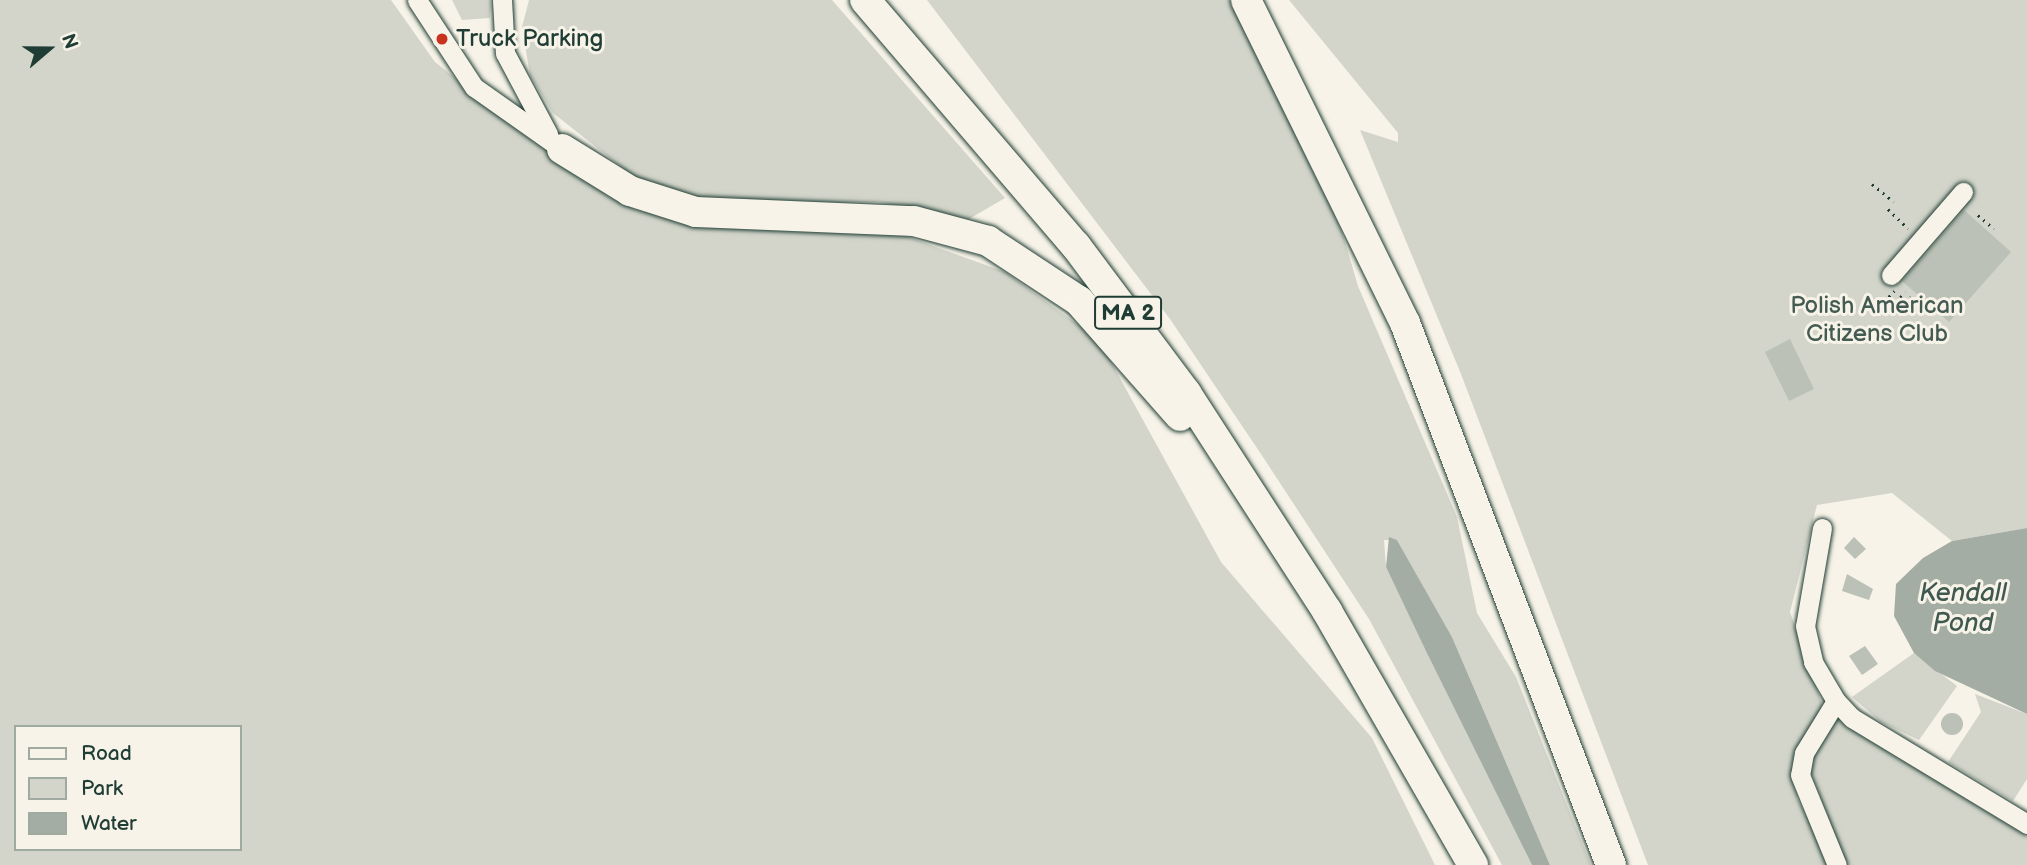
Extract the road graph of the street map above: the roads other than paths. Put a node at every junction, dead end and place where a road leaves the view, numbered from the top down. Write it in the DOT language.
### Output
graph roads {
  1 [pos="417,0"];
  2 [pos="502,0"];
  3 [pos="865,0"];
  4 [pos="1246,0"];
  5 [pos="562,149"];
  6 [pos="1963,192"];
  7 [pos="1895,280"];
  8 [pos="1822,528"];
  9 [pos="1292,554"];
  10 [pos="1836,701"];
  11 [pos="2027,824"];
  12 [pos="1473,865"];
  13 [pos="1611,865"];
  14 [pos="1837,865"];
  1 -- 5 [label="street"];
  2 -- 5 [label="street"];
  3 -- 9 [label="highway, MA 2"];
  4 -- 13 [label="highway"];
  5 -- 9 [label="highway"];
  6 -- 7 [label="street"];
  8 -- 10 [label="street"];
  9 -- 12 [label="highway, MA 2"];
  10 -- 11 [label="street"];
  10 -- 14 [label="street"];
}
